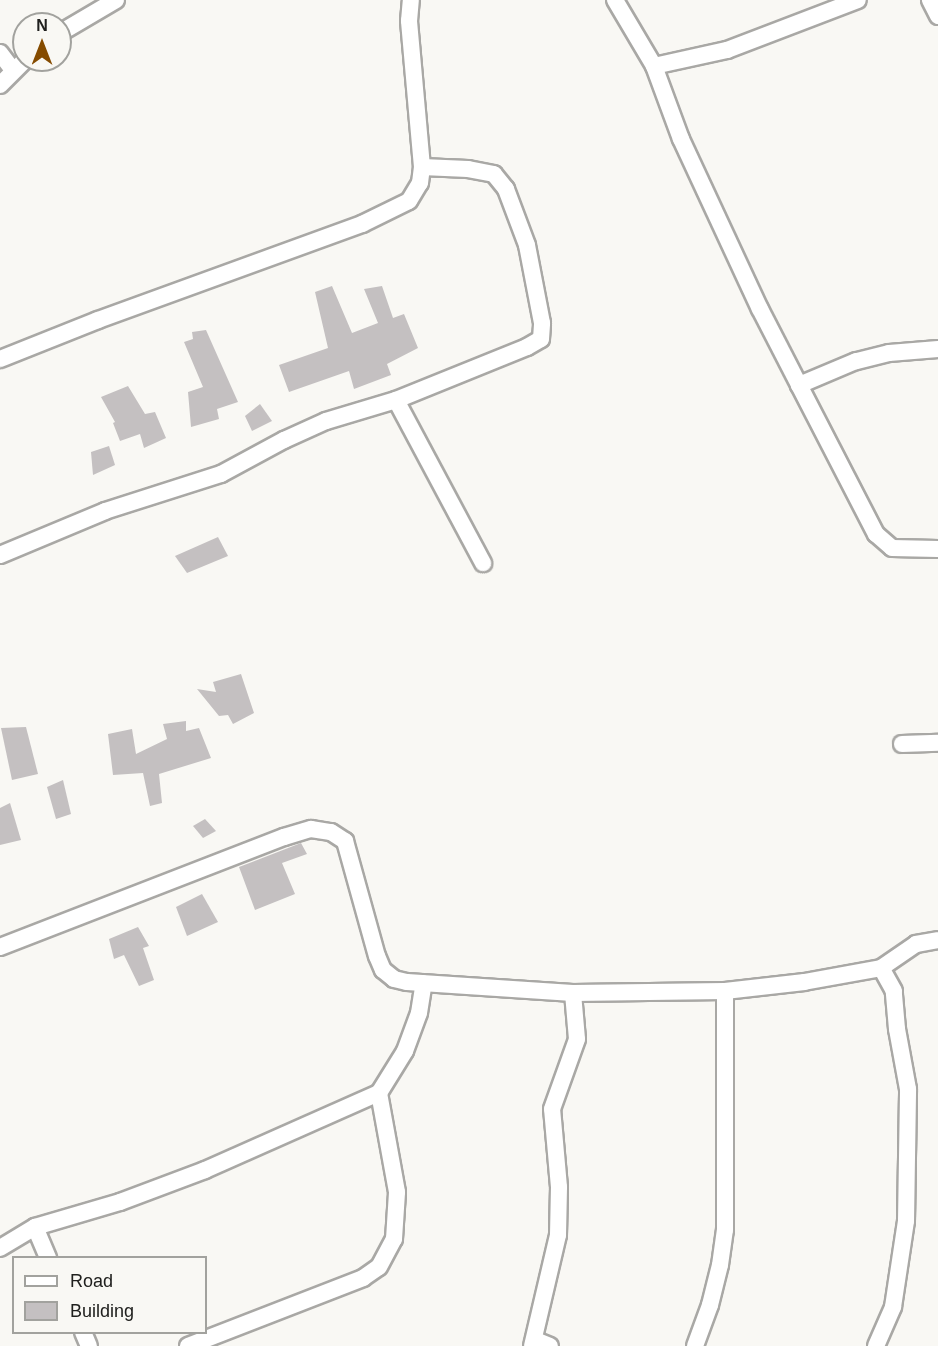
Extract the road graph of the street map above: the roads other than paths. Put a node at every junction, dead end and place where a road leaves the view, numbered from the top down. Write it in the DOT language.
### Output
graph roads {
  1 [pos="116,0"];
  2 [pos="411,0"];
  3 [pos="615,0"];
  4 [pos="858,0"];
  5 [pos="930,0"];
  6 [pos="938,16"];
  7 [pos="72,26"];
  8 [pos="654,66"];
  9 [pos="12,72"];
  10 [pos="0,85"];
  11 [pos="422,167"];
  12 [pos="938,349"];
  13 [pos="0,359"];
  14 [pos="799,385"];
  15 [pos="396,400"];
  16 [pos="938,549"];
  17 [pos="0,555"];
  18 [pos="483,563"];
  19 [pos="938,743"];
  20 [pos="902,744"];
  21 [pos="938,940"];
  22 [pos="0,947"];
  23 [pos="881,968"];
  24 [pos="424,983"];
  25 [pos="725,991"];
  26 [pos="573,993"];
  27 [pos="379,1093"];
  28 [pos="34,1227"];
  29 [pos="0,1248"];
  30 [pos="48,1256"];
  31 [pos="539,1344"];
  32 [pos="188,1346"];
  33 [pos="695,1346"];
  34 [pos="876,1346"];
  1 -- 7 [label="street"];
  2 -- 11 [label="street"];
  3 -- 8 [label="street"];
  4 -- 8 [label="street"];
  5 -- 6 [label="street"];
  8 -- 14 [label="street"];
  9 -- 10 [label="street"];
  11 -- 13 [label="street"];
  11 -- 15 [label="street"];
  12 -- 14 [label="street"];
  14 -- 16 [label="street"];
  15 -- 17 [label="street"];
  15 -- 18 [label="street"];
  19 -- 20 [label="street"];
  21 -- 23 [label="street"];
  22 -- 24 [label="street"];
  23 -- 25 [label="street"];
  23 -- 34 [label="street"];
  24 -- 26 [label="street"];
  24 -- 27 [label="street"];
  25 -- 26 [label="street"];
  25 -- 33 [label="street"];
  26 -- 31 [label="street"];
  27 -- 28 [label="street"];
  27 -- 32 [label="street"];
  28 -- 29 [label="street"];
  28 -- 30 [label="street"];
}
